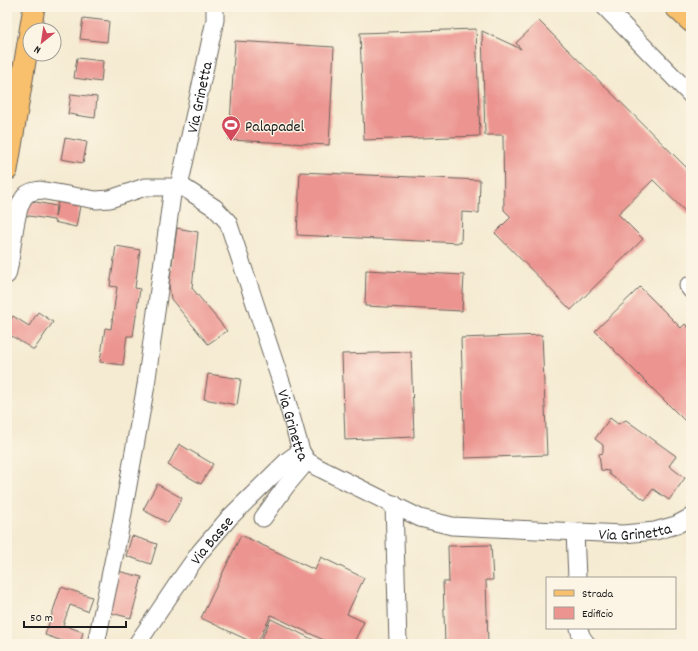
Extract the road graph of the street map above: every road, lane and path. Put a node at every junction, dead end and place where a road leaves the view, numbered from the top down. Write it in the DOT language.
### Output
graph roads {
  1 [pos="34,7"];
  2 [pos="214,7"];
  3 [pos="605,7"];
  4 [pos="676,7"];
  5 [pos="691,21"];
  6 [pos="691,95"];
  7 [pos="7,170"];
  8 [pos="176,187"];
  9 [pos="7,275"];
  10 [pos="304,456"];
  11 [pos="394,504"];
  12 [pos="691,517"];
  13 [pos="263,518"];
  14 [pos="575,532"];
  15 [pos="577,577"];
  16 [pos="578,629"];
  17 [pos="96,644"];
  18 [pos="137,644"];
  19 [pos="398,644"];
  20 [pos="587,644"];
  1 -- 7 [label="main road"];
  2 -- 8 [label="street, Via Grinetta"];
  3 -- 6 [label="street"];
  4 -- 5 [label="highway"];
  8 -- 9 [label="street, Via Grinetta"];
  8 -- 10 [label="street, Via Grinetta"];
  8 -- 17 [label="street"];
  10 -- 11 [label="street, Via Grinetta"];
  10 -- 13 [label="street"];
  10 -- 18 [label="street, Via Basse"];
  11 -- 14 [label="street, Via Grinetta"];
  11 -- 19 [label="street"];
  12 -- 14 [label="street, Via Grinetta"];
  14 -- 15 [label="street, Via Grinetta"];
  16 -- 20 [label="street"];
}
